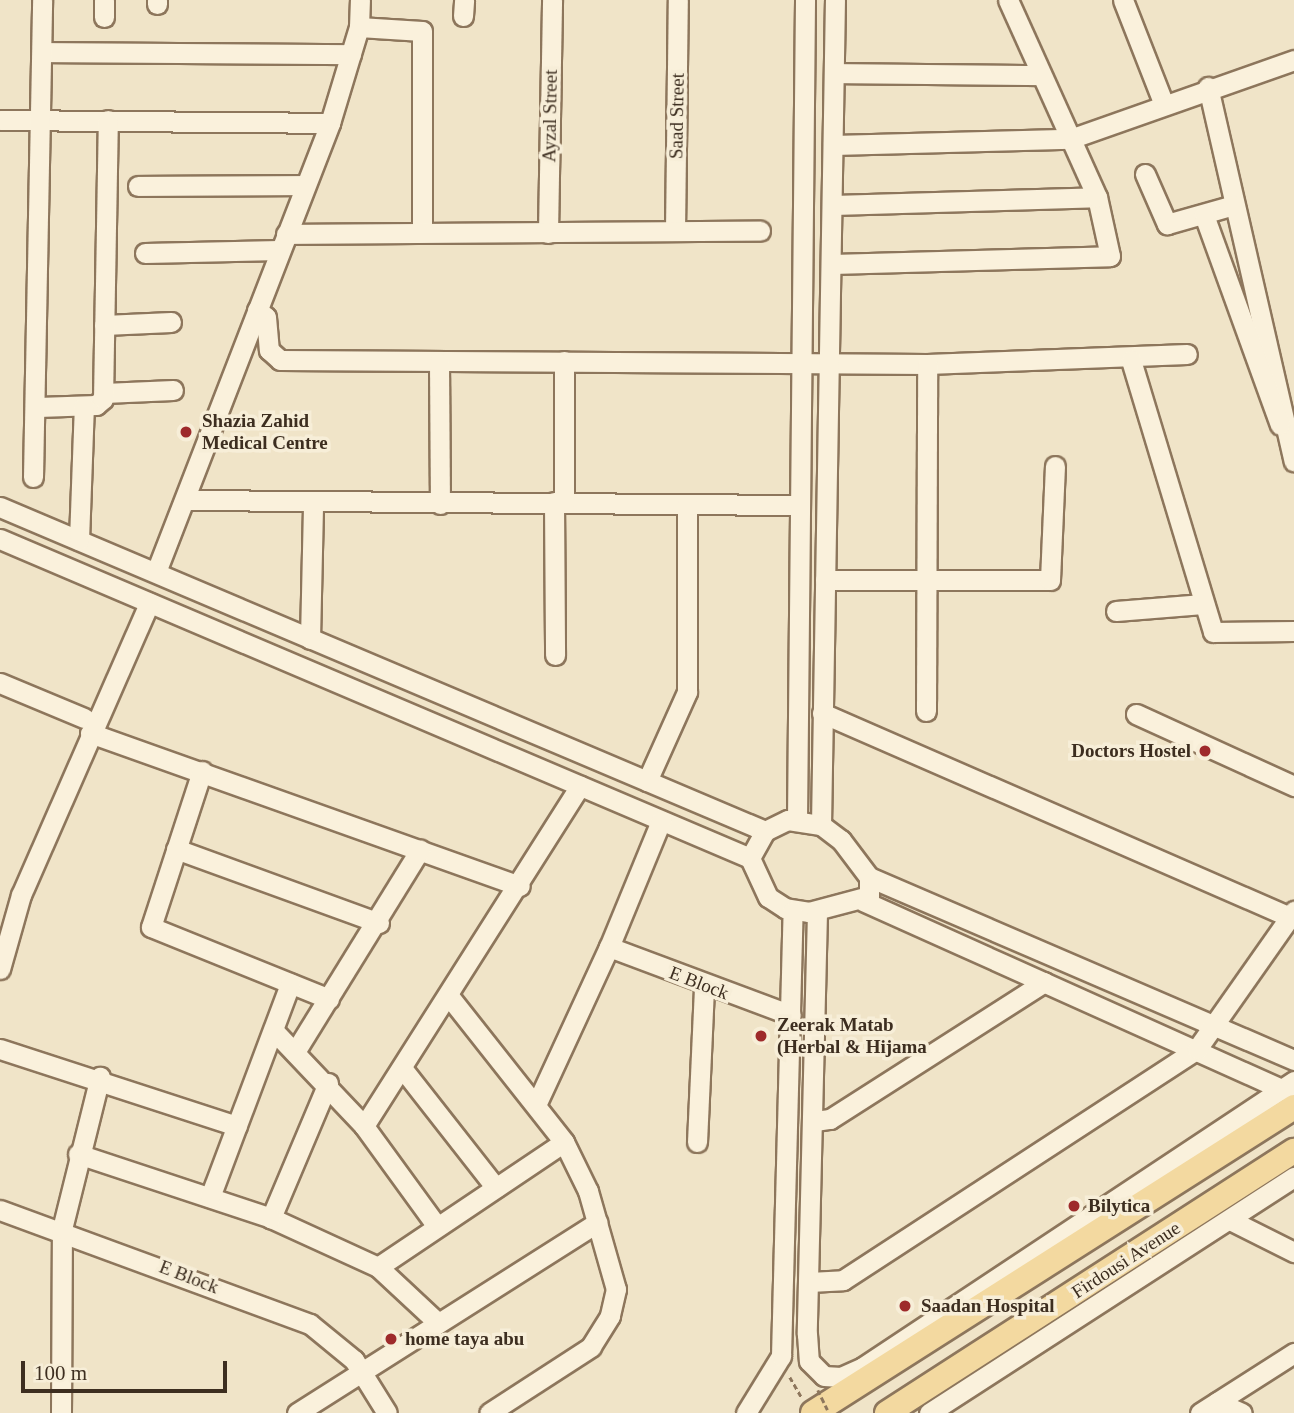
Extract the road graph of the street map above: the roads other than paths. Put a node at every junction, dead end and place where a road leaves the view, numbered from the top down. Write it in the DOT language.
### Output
graph roads {
  1 [pos="42,0"];
  2 [pos="360,0"];
  3 [pos="552,0"];
  4 [pos="678,0"];
  5 [pos="805,0"];
  6 [pos="835,0"];
  7 [pos="1008,0"];
  8 [pos="1128,2"];
  9 [pos="359,27"];
  10 [pos="42,52"];
  11 [pos="351,54"];
  12 [pos="1294,60"];
  13 [pos="836,73"];
  14 [pos="1041,75"];
  15 [pos="1208,87"];
  16 [pos="1163,102"];
  17 [pos="0,120"];
  18 [pos="43,120"];
  19 [pos="108,120"];
  20 [pos="330,123"];
  21 [pos="1070,139"];
  22 [pos="833,145"];
  23 [pos="1146,174"];
  24 [pos="305,185"];
  25 [pos="138,186"];
  26 [pos="1097,197"];
  27 [pos="833,205"];
  28 [pos="1234,205"];
  29 [pos="1204,215"];
  30 [pos="760,230"];
  31 [pos="675,231"];
  32 [pos="422,232"];
  33 [pos="548,233"];
  34 [pos="282,242"];
  35 [pos="145,253"];
  36 [pos="832,264"];
  37 [pos="257,310"];
  38 [pos="171,322"];
  39 [pos="104,325"];
  40 [pos="1187,354"];
  41 [pos="1131,360"];
  42 [pos="564,361"];
  43 [pos="439,363"];
  44 [pos="799,364"];
  45 [pos="828,364"];
  46 [pos="927,364"];
  47 [pos="173,390"];
  48 [pos="104,393"];
  49 [pos="84,406"];
  50 [pos="38,407"];
  51 [pos="1292,455"];
  52 [pos="1055,466"];
  53 [pos="33,477"];
  54 [pos="187,500"];
  55 [pos="559,502"];
  56 [pos="313,503"];
  57 [pos="440,504"];
  58 [pos="687,505"];
  59 [pos="799,506"];
  60 [pos="0,507"];
  61 [pos="0,539"];
  62 [pos="86,543"];
  63 [pos="81,572"];
  64 [pos="156,572"];
  65 [pos="825,580"];
  66 [pos="927,580"];
  67 [pos="214,596"];
  68 [pos="142,601"];
  69 [pos="1203,604"];
  70 [pos="1116,611"];
  71 [pos="261,617"];
  72 [pos="201,625"];
  73 [pos="1294,631"];
  74 [pos="310,639"];
  75 [pos="246,643"];
  76 [pos="555,655"];
  77 [pos="0,683"];
  78 [pos="926,712"];
  79 [pos="822,713"];
  80 [pos="1136,714"];
  81 [pos="87,725"];
  82 [pos="202,771"];
  83 [pos="647,781"];
  84 [pos="580,786"];
  85 [pos="1294,786"];
  86 [pos="797,820"];
  87 [pos="661,821"];
  88 [pos="821,825"];
  89 [pos="765,831"];
  90 [pos="176,849"];
  91 [pos="420,850"];
  92 [pos="750,858"];
  93 [pos="869,877"];
  94 [pos="520,886"];
  95 [pos="863,901"];
  96 [pos="793,911"];
  97 [pos="817,912"];
  98 [pos="1292,914"];
  99 [pos="379,923"];
  100 [pos="2,931"];
  101 [pos="609,947"];
  102 [pos="0,969"];
  103 [pos="1044,982"];
  104 [pos="290,984"];
  105 [pos="704,985"];
  106 [pos="448,995"];
  107 [pos="329,999"];
  108 [pos="790,1015"];
  109 [pos="1213,1024"];
  110 [pos="274,1031"];
  111 [pos="0,1049"];
  112 [pos="1197,1049"];
  113 [pos="295,1052"];
  114 [pos="1294,1060"];
  115 [pos="402,1068"];
  116 [pos="100,1077"];
  117 [pos="328,1083"];
  118 [pos="1292,1093"];
  119 [pos="536,1105"];
  120 [pos="815,1121"];
  121 [pos="237,1126"];
  122 [pos="364,1126"];
  123 [pos="564,1142"];
  124 [pos="696,1142"];
  125 [pos="1294,1151"];
  126 [pos="78,1154"];
  127 [pos="1224,1154"];
  128 [pos="1294,1177"];
  129 [pos="496,1188"];
  130 [pos="210,1197"];
  131 [pos="0,1210"];
  132 [pos="1222,1211"];
  133 [pos="271,1218"];
  134 [pos="598,1222"];
  135 [pos="436,1225"];
  136 [pos="62,1229"];
  137 [pos="1294,1252"];
  138 [pos="377,1267"];
  139 [pos="809,1282"];
  140 [pos="438,1323"];
  141 [pos="1294,1353"];
  142 [pos="361,1372"];
  143 [pos="867,1373"];
  144 [pos="1217,1402"];
  145 [pos="895,1410"];
  146 [pos="61,1413"];
  147 [pos="297,1413"];
  148 [pos="387,1413"];
  149 [pos="489,1413"];
  150 [pos="746,1413"];
  151 [pos="813,1413"];
  152 [pos="929,1413"];
  153 [pos="1200,1413"];
  154 [pos="1242,1413"];
  1 -- 10 [label="street"];
  2 -- 9 [label="street"];
  3 -- 33 [label="street, Ayzal Street"];
  4 -- 31 [label="street, Saad Street"];
  5 -- 44 [label="street"];
  6 -- 13 [label="street"];
  7 -- 14 [label="street"];
  8 -- 16 [label="street"];
  9 -- 11 [label="street"];
  9 -- 32 [label="street"];
  10 -- 11 [label="street"];
  10 -- 18 [label="street"];
  11 -- 20 [label="street"];
  12 -- 15 [label="street"];
  13 -- 14 [label="street"];
  13 -- 22 [label="street"];
  14 -- 21 [label="street"];
  15 -- 16 [label="street"];
  15 -- 28 [label="street"];
  16 -- 21 [label="street"];
  17 -- 18 [label="street"];
  18 -- 19 [label="street"];
  18 -- 50 [label="street"];
  19 -- 20 [label="street"];
  19 -- 39 [label="street"];
  20 -- 24 [label="street"];
  21 -- 22 [label="street"];
  21 -- 26 [label="street"];
  22 -- 27 [label="street"];
  23 -- 29 [label="street"];
  24 -- 25 [label="street"];
  24 -- 34 [label="street"];
  26 -- 27 [label="street"];
  26 -- 36 [label="street"];
  27 -- 36 [label="street"];
  28 -- 29 [label="street"];
  28 -- 51 [label="street"];
  29 -- 51 [label="street"];
  30 -- 31 [label="street"];
  31 -- 33 [label="street"];
  32 -- 33 [label="street"];
  32 -- 34 [label="street"];
  34 -- 35 [label="street"];
  34 -- 37 [label="street"];
  36 -- 45 [label="street"];
  37 -- 43 [label="street"];
  37 -- 54 [label="street"];
  38 -- 39 [label="street"];
  39 -- 48 [label="street"];
  40 -- 41 [label="street"];
  41 -- 46 [label="street"];
  41 -- 69 [label="street"];
  42 -- 43 [label="street"];
  42 -- 44 [label="street"];
  42 -- 55 [label="street"];
  43 -- 57 [label="street"];
  44 -- 45 [label="street"];
  44 -- 59 [label="street"];
  45 -- 46 [label="street"];
  45 -- 65 [label="street"];
  46 -- 66 [label="street"];
  47 -- 48 [label="street"];
  48 -- 49 [label="street"];
  49 -- 50 [label="street"];
  49 -- 62 [label="street"];
  50 -- 53 [label="street"];
  52 -- 66 [label="street"];
  54 -- 56 [label="street"];
  54 -- 64 [label="street"];
  55 -- 57 [label="street"];
  55 -- 58 [label="street"];
  55 -- 76 [label="street"];
  56 -- 57 [label="street"];
  56 -- 74 [label="street"];
  58 -- 59 [label="street"];
  58 -- 83 [label="street"];
  59 -- 86 [label="street"];
  60 -- 62 [label="street"];
  61 -- 63 [label="street"];
  62 -- 63 [label="street"];
  62 -- 64 [label="street"];
  63 -- 68 [label="street"];
  64 -- 67 [label="street"];
  65 -- 66 [label="street"];
  65 -- 79 [label="street"];
  66 -- 78 [label="street"];
  67 -- 71 [label="street"];
  67 -- 72 [label="street"];
  68 -- 72 [label="street"];
  68 -- 81 [label="street"];
  69 -- 70 [label="street"];
  69 -- 73 [label="street"];
  71 -- 74 [label="street"];
  71 -- 75 [label="street"];
  72 -- 75 [label="street"];
  74 -- 83 [label="street"];
  75 -- 84 [label="street"];
  77 -- 81 [label="street"];
  79 -- 88 [label="street"];
  79 -- 98 [label="street"];
  80 -- 85 [label="street"];
  81 -- 82 [label="street"];
  81 -- 100 [label="street"];
  82 -- 90 [label="street"];
  82 -- 91 [label="street"];
  83 -- 89 [label="street"];
  84 -- 87 [label="street"];
  84 -- 94 [label="street"];
  86 -- 88 [label="street"];
  86 -- 89 [label="street"];
  87 -- 92 [label="street"];
  87 -- 101 [label="street"];
  88 -- 93 [label="street"];
  89 -- 92 [label="street"];
  90 -- 99 [label="street"];
  90 -- 104 [label="street"];
  91 -- 94 [label="street"];
  91 -- 99 [label="street"];
  92 -- 96 [label="street"];
  93 -- 95 [label="street"];
  93 -- 109 [label="street"];
  94 -- 106 [label="street"];
  95 -- 97 [label="street"];
  95 -- 103 [label="street"];
  96 -- 97 [label="street"];
  96 -- 108 [label="street"];
  97 -- 120 [label="street"];
  98 -- 109 [label="street"];
  99 -- 107 [label="street"];
  100 -- 102 [label="street"];
  101 -- 105 [label="street, E Block"];
  101 -- 119 [label="street"];
  103 -- 112 [label="street"];
  103 -- 120 [label="street"];
  104 -- 107 [label="street"];
  104 -- 110 [label="street"];
  105 -- 108 [label="street, E Block"];
  105 -- 124 [label="street"];
  106 -- 115 [label="street"];
  106 -- 119 [label="street"];
  107 -- 113 [label="street"];
  108 -- 150 [label="street"];
  109 -- 112 [label="street"];
  109 -- 114 [label="street"];
  110 -- 113 [label="street"];
  110 -- 121 [label="street"];
  111 -- 116 [label="street"];
  112 -- 118 [label="street"];
  112 -- 139 [label="street"];
  113 -- 117 [label="street"];
  115 -- 122 [label="street"];
  115 -- 129 [label="street"];
  116 -- 121 [label="street"];
  116 -- 126 [label="street"];
  117 -- 122 [label="street"];
  117 -- 133 [label="street"];
  118 -- 127 [label="main road, Firdousi Avenue"];
  118 -- 143 [label="street"];
  119 -- 123 [label="street"];
  120 -- 139 [label="street"];
  121 -- 130 [label="street"];
  122 -- 135 [label="street"];
  123 -- 129 [label="street"];
  123 -- 134 [label="street"];
  125 -- 132 [label="main road, Firdousi Avenue"];
  126 -- 130 [label="street"];
  126 -- 136 [label="street"];
  127 -- 132 [label="main road"];
  127 -- 143 [label="main road, Firdousi Avenue"];
  128 -- 132 [label="street"];
  129 -- 135 [label="street"];
  130 -- 133 [label="street"];
  131 -- 136 [label="street, E Block"];
  132 -- 137 [label="street"];
  132 -- 145 [label="main road, Firdousi Avenue"];
  132 -- 152 [label="street"];
  133 -- 138 [label="street"];
  134 -- 140 [label="street"];
  134 -- 149 [label="street"];
  135 -- 138 [label="street"];
  136 -- 142 [label="street, E Block"];
  136 -- 146 [label="street"];
  138 -- 140 [label="street"];
  139 -- 143 [label="street"];
  140 -- 142 [label="street"];
  141 -- 144 [label="street"];
  142 -- 147 [label="street"];
  142 -- 148 [label="street, E Block"];
  143 -- 151 [label="main road, Firdousi Avenue"];
  144 -- 153 [label="street"];
  144 -- 154 [label="street"];
}
